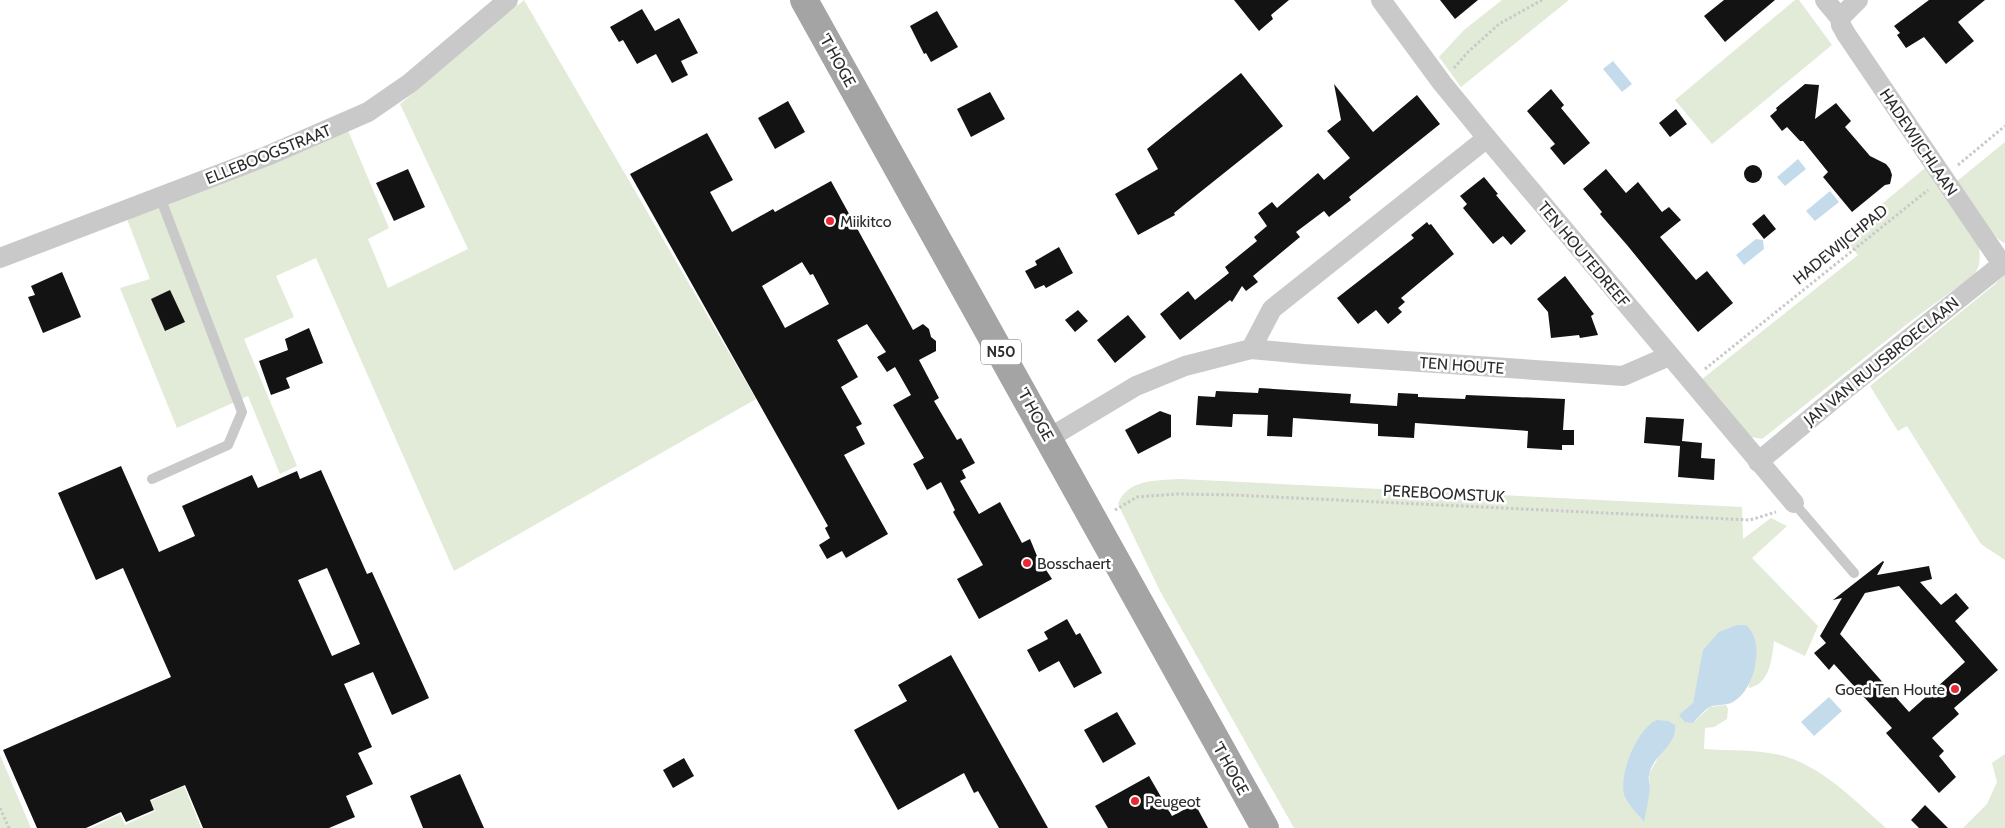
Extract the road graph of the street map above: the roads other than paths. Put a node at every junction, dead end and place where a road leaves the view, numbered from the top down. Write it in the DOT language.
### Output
graph roads {
  1 [pos="508,0"];
  2 [pos="804,0"];
  3 [pos="1381,0"];
  4 [pos="1825,0"];
  5 [pos="1858,0"];
  6 [pos="1840,18"];
  7 [pos="1487,138"];
  8 [pos="160,197"];
  9 [pos="0,258"];
  10 [pos="2004,263"];
  11 [pos="1251,349"];
  12 [pos="1669,356"];
  13 [pos="1049,438"];
  14 [pos="1758,462"];
  15 [pos="152,479"];
  16 [pos="1794,503"];
  17 [pos="1854,573"];
  18 [pos="1265,828"];
  1 -- 8 [label="street, ELLEBOOGSTRAAT"];
  2 -- 13 [label="main road, 'T HOGE / N50"];
  3 -- 7 [label="street, TEN HOUTEDREEF"];
  4 -- 6 [label="street, HADEWIJCHLAAN"];
  5 -- 6 [label="street"];
  6 -- 10 [label="street, HADEWIJCHLAAN"];
  7 -- 11 [label="street"];
  7 -- 12 [label="street, TEN HOUTEDREEF"];
  8 -- 9 [label="street, ELLEBOOGSTRAAT"];
  8 -- 15 [label="lane"];
  10 -- 14 [label="street, JAN VAN RUUSBROECLAAN"];
  11 -- 12 [label="street, TEN HOUTE"];
  11 -- 13 [label="street, TEN HOUTE"];
  12 -- 14 [label="street, TEN HOUTEDREEF"];
  13 -- 18 [label="main road, 'T HOGE / N50"];
  14 -- 16 [label="street, TEN HOUTEDREEF"];
  16 -- 17 [label="lane"];
}
